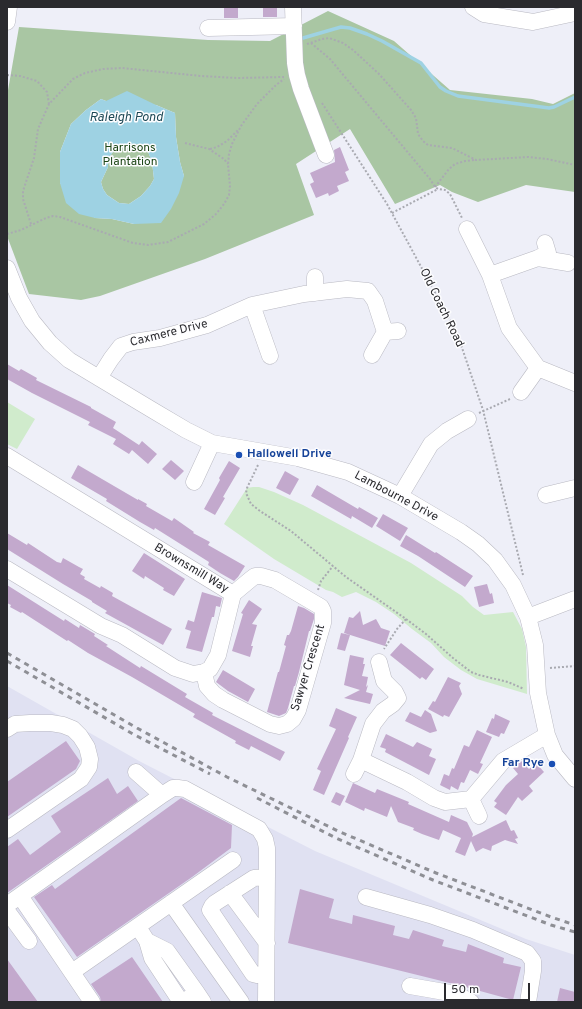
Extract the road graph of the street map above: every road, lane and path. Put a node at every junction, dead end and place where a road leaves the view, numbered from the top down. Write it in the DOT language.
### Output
graph roads {
  1 [pos="10,7"];
  2 [pos="293,7"];
  3 [pos="472,7"];
  4 [pos="575,13"];
  5 [pos="7,22"];
  6 [pos="294,26"];
  7 [pos="208,28"];
  8 [pos="311,43"];
  9 [pos="294,48"];
  10 [pos="7,75"];
  11 [pos="320,100"];
  12 [pos="49,104"];
  13 [pos="241,126"];
  14 [pos="185,143"];
  15 [pos="209,149"];
  16 [pos="326,155"];
  17 [pos="476,160"];
  18 [pos="228,164"];
  19 [pos="575,165"];
  20 [pos="435,186"];
  21 [pos="438,189"];
  22 [pos="392,213"];
  23 [pos="32,225"];
  24 [pos="7,234"];
  25 [pos="466,237"];
  26 [pos="545,243"];
  27 [pos="538,258"];
  28 [pos="568,263"];
  29 [pos="7,268"];
  30 [pos="490,275"];
  31 [pos="252,305"];
  32 [pos="372,355"];
  33 [pos="270,356"];
  34 [pos="538,368"];
  35 [pos="99,378"];
  36 [pos="575,383"];
  37 [pos="520,392"];
  38 [pos="483,410"];
  39 [pos="468,419"];
  40 [pos="212,443"];
  41 [pos="259,452"];
  42 [pos="7,456"];
  43 [pos="194,482"];
  44 [pos="575,488"];
  45 [pos="553,489"];
  46 [pos="400,496"];
  47 [pos="333,566"];
  48 [pos="7,569"];
  49 [pos="513,585"];
  50 [pos="233,594"];
  51 [pos="575,599"];
  52 [pos="316,603"];
  53 [pos="528,617"];
  54 [pos="406,619"];
  55 [pos="379,662"];
  56 [pos="575,666"];
  57 [pos="537,670"];
  58 [pos="204,672"];
  59 [pos="538,693"];
  60 [pos="7,728"];
  61 [pos="547,736"];
  62 [pos="136,772"];
  63 [pos="575,779"];
  64 [pos="162,794"];
  65 [pos="471,799"];
  66 [pos="480,816"];
  67 [pos="7,830"];
  68 [pos="233,860"];
  69 [pos="267,877"];
  70 [pos="201,883"];
  71 [pos="230,893"];
  72 [pos="20,896"];
  73 [pos="366,897"];
  74 [pos="171,903"];
  75 [pos="216,903"];
  76 [pos="7,905"];
  77 [pos="7,911"];
  78 [pos="138,927"];
  79 [pos="29,941"];
  80 [pos="267,943"];
  81 [pos="72,972"];
  82 [pos="266,973"];
  83 [pos="410,986"];
  84 [pos="200,997"];
  85 [pos="529,997"];
  86 [pos="92,1002"];
  87 [pos="241,1002"];
  88 [pos="266,1002"];
  89 [pos="472,1002"];
  1 -- 5 [label="street"];
  2 -- 6 [label="street"];
  3 -- 4 [label="street"];
  6 -- 7 [label="street"];
  6 -- 9 [label="street"];
  8 -- 9 [label="path"];
  8 -- 17 [label="path"];
  8 -- 20 [label="path"];
  9 -- 16 [label="street"];
  10 -- 12 [label="path"];
  11 -- 22 [label="path, Old Coach Road"];
  12 -- 13 [label="path"];
  12 -- 23 [label="path"];
  13 -- 15 [label="path"];
  13 -- 18 [label="path"];
  14 -- 15 [label="path"];
  15 -- 18 [label="path"];
  17 -- 19 [label="path"];
  17 -- 20 [label="path"];
  18 -- 23 [label="path"];
  20 -- 21 [label="path"];
  21 -- 22 [label="path"];
  21 -- 25 [label="path"];
  22 -- 38 [label="path, Old Coach Road"];
  23 -- 24 [label="path"];
  25 -- 30 [label="street"];
  26 -- 27 [label="street"];
  27 -- 28 [label="street"];
  27 -- 30 [label="street"];
  29 -- 35 [label="street, Lambourne Drive"];
  30 -- 34 [label="street"];
  31 -- 32 [label="street, Caxmere Drive"];
  31 -- 33 [label="street"];
  31 -- 35 [label="street, Caxmere Drive"];
  34 -- 36 [label="street"];
  34 -- 37 [label="street"];
  35 -- 40 [label="street, Lambourne Drive"];
  37 -- 38 [label="path"];
  38 -- 39 [label="path"];
  38 -- 49 [label="path, Old Coach Road"];
  39 -- 46 [label="street"];
  40 -- 41 [label="street, Lambourne Drive"];
  40 -- 43 [label="street"];
  41 -- 46 [label="street, Lambourne Drive"];
  41 -- 47 [label="path"];
  42 -- 50 [label="street, Brownsmill Way"];
  44 -- 45 [label="street"];
  46 -- 49 [label="street, Lambourne Drive"];
  47 -- 52 [label="path"];
  47 -- 54 [label="path"];
  48 -- 58 [label="street"];
  49 -- 53 [label="street, Lambourne Drive"];
  50 -- 52 [label="street"];
  50 -- 58 [label="street, Brownsmill Way"];
  51 -- 53 [label="street"];
  52 -- 58 [label="street, Sawyer Crescent"];
  53 -- 57 [label="street, Lambourne Drive"];
  54 -- 55 [label="path"];
  54 -- 59 [label="path"];
  55 -- 65 [label="street"];
  56 -- 57 [label="path"];
  57 -- 59 [label="street, Lambourne Drive"];
  59 -- 61 [label="street, Lambourne Drive"];
  60 -- 67 [label="street"];
  61 -- 63 [label="street, Lambourne Drive"];
  61 -- 65 [label="street"];
  62 -- 64 [label="street"];
  64 -- 69 [label="street"];
  64 -- 72 [label="street"];
  65 -- 66 [label="street"];
  68 -- 70 [label="street"];
  69 -- 71 [label="street"];
  69 -- 80 [label="street"];
  70 -- 74 [label="street"];
  70 -- 75 [label="street"];
  71 -- 75 [label="street"];
  71 -- 80 [label="street"];
  72 -- 76 [label="street"];
  72 -- 81 [label="street"];
  73 -- 85 [label="street"];
  74 -- 78 [label="street"];
  74 -- 87 [label="street"];
  75 -- 82 [label="street"];
  77 -- 79 [label="street"];
  78 -- 81 [label="street"];
  78 -- 84 [label="street"];
  80 -- 82 [label="street"];
  81 -- 86 [label="street"];
  82 -- 88 [label="street"];
  83 -- 89 [label="street"];
}
